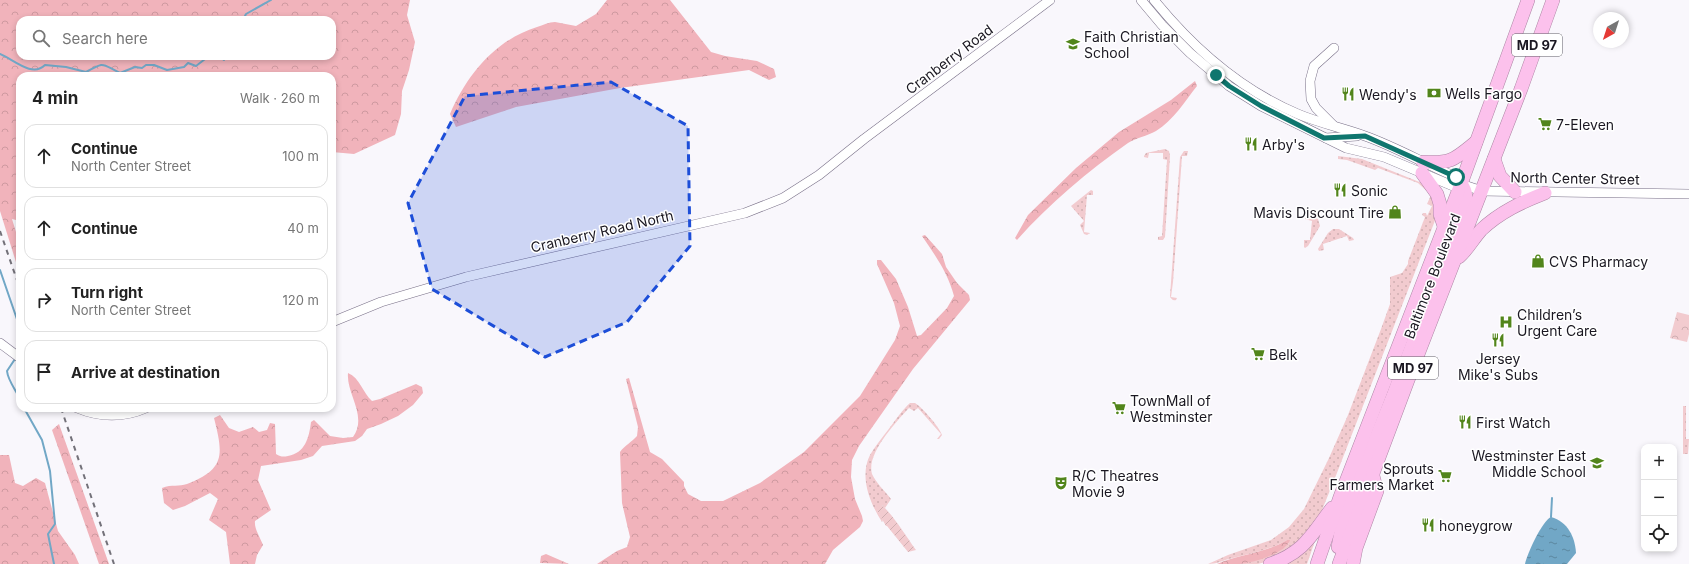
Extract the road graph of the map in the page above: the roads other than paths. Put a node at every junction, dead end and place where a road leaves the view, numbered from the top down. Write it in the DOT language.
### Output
graph roads {
  1 [pos="1050,0"];
  2 [pos="1141,0"];
  3 [pos="1154,0"];
  4 [pos="1528,0"];
  5 [pos="1552,0"];
  6 [pos="1334,48"];
  7 [pos="1334,126"];
  8 [pos="1365,136"];
  9 [pos="1324,138"];
  10 [pos="864,139"];
  11 [pos="1476,142"];
  12 [pos="1494,159"];
  13 [pos="1423,168"];
  14 [pos="1461,184"];
  15 [pos="1482,191"];
  16 [pos="1515,192"];
  17 [pos="1545,193"];
  18 [pos="1689,194"];
  19 [pos="1444,226"];
  20 [pos="1455,261"];
  21 [pos="336,320"];
  22 [pos="0,343"];
  23 [pos="16,355"];
  24 [pos="86,412"];
  25 [pos="135,412"];
  26 [pos="1373,476"];
  27 [pos="1340,497"];
  28 [pos="1270,564"];
  29 [pos="1317,564"];
  30 [pos="1335,564"];
  31 [pos="1339,564"];
  32 [pos="1354,564"];
  1 -- 10 [label="street, Cranberry Road"];
  2 -- 9 [label="street, North Center Street"];
  3 -- 7 [label="street, North Center Street"];
  4 -- 11 [label="highway, Baltimore Boulevard / MD 97"];
  5 -- 12 [label="highway, Baltimore Boulevard / MD 97"];
  6 -- 7 [label="street"];
  7 -- 8 [label="street, North Center Street"];
  8 -- 9 [label="street"];
  8 -- 13 [label="street, North Center Street"];
  9 -- 13 [label="street, North Center Street"];
  10 -- 21 [label="street, Cranberry Road North"];
  11 -- 13 [label="highway"];
  11 -- 14 [label="highway, Baltimore Boulevard / MD 97"];
  12 -- 15 [label="highway, Baltimore Boulevard / MD 97"];
  12 -- 16 [label="highway"];
  13 -- 14 [label="street, North Center Street"];
  13 -- 19 [label="highway"];
  14 -- 15 [label="street, North Center Street"];
  14 -- 19 [label="highway, Baltimore Boulevard / MD 97"];
  14 -- 30 [label="highway"];
  15 -- 16 [label="street, North Center Street"];
  15 -- 20 [label="highway, Baltimore Boulevard / MD 97"];
  16 -- 17 [label="street, North Center Street"];
  17 -- 18 [label="street, North Center Street"];
  17 -- 20 [label="highway"];
  19 -- 27 [label="highway, Baltimore Boulevard / MD 97"];
  20 -- 26 [label="highway, Baltimore Boulevard / MD 97"];
  22 -- 23 [label="street"];
  24 -- 25 [label="street"];
  26 -- 31 [label="highway, Baltimore Boulevard / MD 97"];
  26 -- 32 [label="highway"];
  27 -- 28 [label="highway"];
  27 -- 29 [label="highway, Baltimore Boulevard / MD 97"];
}
